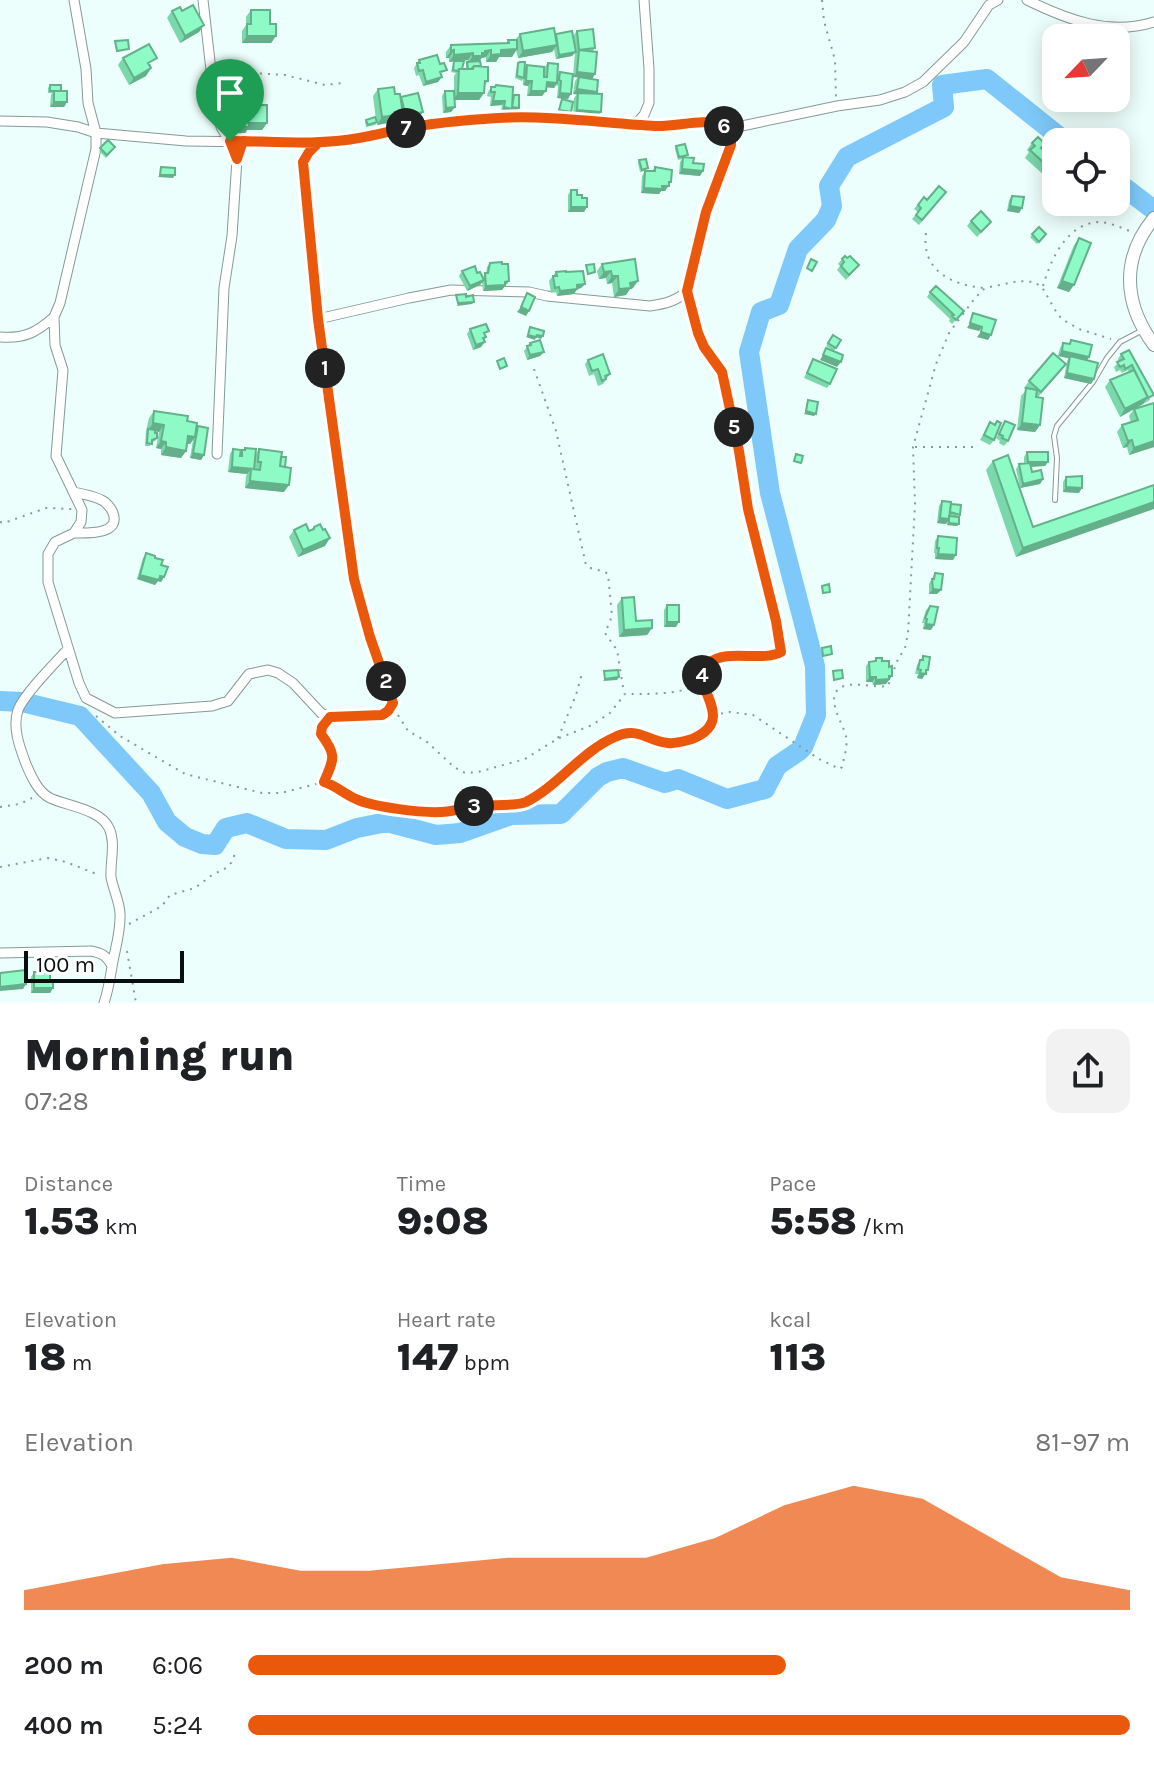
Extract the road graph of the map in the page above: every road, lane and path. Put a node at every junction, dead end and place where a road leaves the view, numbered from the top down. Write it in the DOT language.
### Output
graph roads {
  1 [pos="74,0"];
  2 [pos="203,0"];
  3 [pos="644,0"];
  4 [pos="822,0"];
  5 [pos="998,0"];
  6 [pos="1027,0"];
  7 [pos="1154,22"];
  8 [pos="211,70"];
  9 [pos="343,83"];
  10 [pos="837,106"];
  11 [pos="0,121"];
  12 [pos="635,125"];
  13 [pos="96,133"];
  14 [pos="732,134"];
  15 [pos="230,141"];
  16 [pos="243,141"];
  17 [pos="318,143"];
  18 [pos="237,159"];
  19 [pos="1153,219"];
  20 [pos="926,233"];
  21 [pos="1141,234"];
  22 [pos="1042,287"];
  23 [pos="985,288"];
  24 [pos="687,291"];
  25 [pos="54,317"];
  26 [pos="318,319"];
  27 [pos="1143,330"];
  28 [pos="0,337"];
  29 [pos="1120,342"];
  30 [pos="1154,345"];
  31 [pos="534,369"];
  32 [pos="913,447"];
  33 [pos="974,447"];
  34 [pos="217,454"];
  35 [pos="73,492"];
  36 [pos="1055,500"];
  37 [pos="82,510"];
  38 [pos="0,522"];
  39 [pos="74,533"];
  40 [pos="68,649"];
  41 [pos="582,673"];
  42 [pos="700,678"];
  43 [pos="625,694"];
  44 [pos="393,703"];
  45 [pos="96,715"];
  46 [pos="713,715"];
  47 [pos="330,717"];
  48 [pos="557,739"];
  49 [pos="324,782"];
  50 [pos="44,795"];
  51 [pos="0,807"];
  52 [pos="235,854"];
  53 [pos="0,867"];
  54 [pos="111,879"];
  55 [pos="120,932"];
  56 [pos="0,953"];
  57 [pos="112,966"];
  58 [pos="104,1003"];
  59 [pos="136,1003"];
  1 -- 13 [label="street"];
  2 -- 8 [label="street"];
  3 -- 12 [label="street"];
  4 -- 10 [label="path"];
  5 -- 10 [label="street"];
  6 -- 7 [label="street"];
  8 -- 9 [label="path"];
  8 -- 15 [label="street"];
  10 -- 14 [label="street"];
  11 -- 13 [label="street"];
  12 -- 14 [label="street"];
  12 -- 17 [label="street"];
  13 -- 15 [label="street"];
  13 -- 25 [label="street"];
  14 -- 24 [label="street"];
  15 -- 16 [label="street"];
  15 -- 18 [label="street"];
  16 -- 17 [label="street"];
  16 -- 18 [label="street"];
  17 -- 26 [label="street"];
  18 -- 34 [label="street"];
  19 -- 21 [label="main road"];
  20 -- 23 [label="path"];
  21 -- 22 [label="path"];
  21 -- 27 [label="main road"];
  22 -- 23 [label="path"];
  22 -- 29 [label="path"];
  23 -- 32 [label="path"];
  24 -- 26 [label="street"];
  24 -- 42 [label="path"];
  25 -- 28 [label="street"];
  25 -- 35 [label="street"];
  26 -- 44 [label="street"];
  27 -- 29 [label="lane"];
  27 -- 30 [label="main road"];
  29 -- 36 [label="lane"];
  31 -- 43 [label="path"];
  32 -- 33 [label="path"];
  32 -- 46 [label="path"];
  35 -- 37 [label="street"];
  35 -- 39 [label="street"];
  37 -- 38 [label="path"];
  37 -- 39 [label="street"];
  39 -- 40 [label="street"];
  40 -- 47 [label="street"];
  40 -- 50 [label="street"];
  41 -- 48 [label="path"];
  42 -- 43 [label="path"];
  42 -- 46 [label="path"];
  43 -- 48 [label="path"];
  44 -- 47 [label="street"];
  44 -- 48 [label="path"];
  45 -- 49 [label="path"];
  46 -- 49 [label="path"];
  47 -- 49 [label="path"];
  50 -- 51 [label="path"];
  50 -- 54 [label="street"];
  52 -- 55 [label="path"];
  53 -- 54 [label="path"];
  54 -- 55 [label="street"];
  55 -- 57 [label="street"];
  55 -- 59 [label="path"];
  56 -- 57 [label="street"];
  57 -- 58 [label="street"];
}
